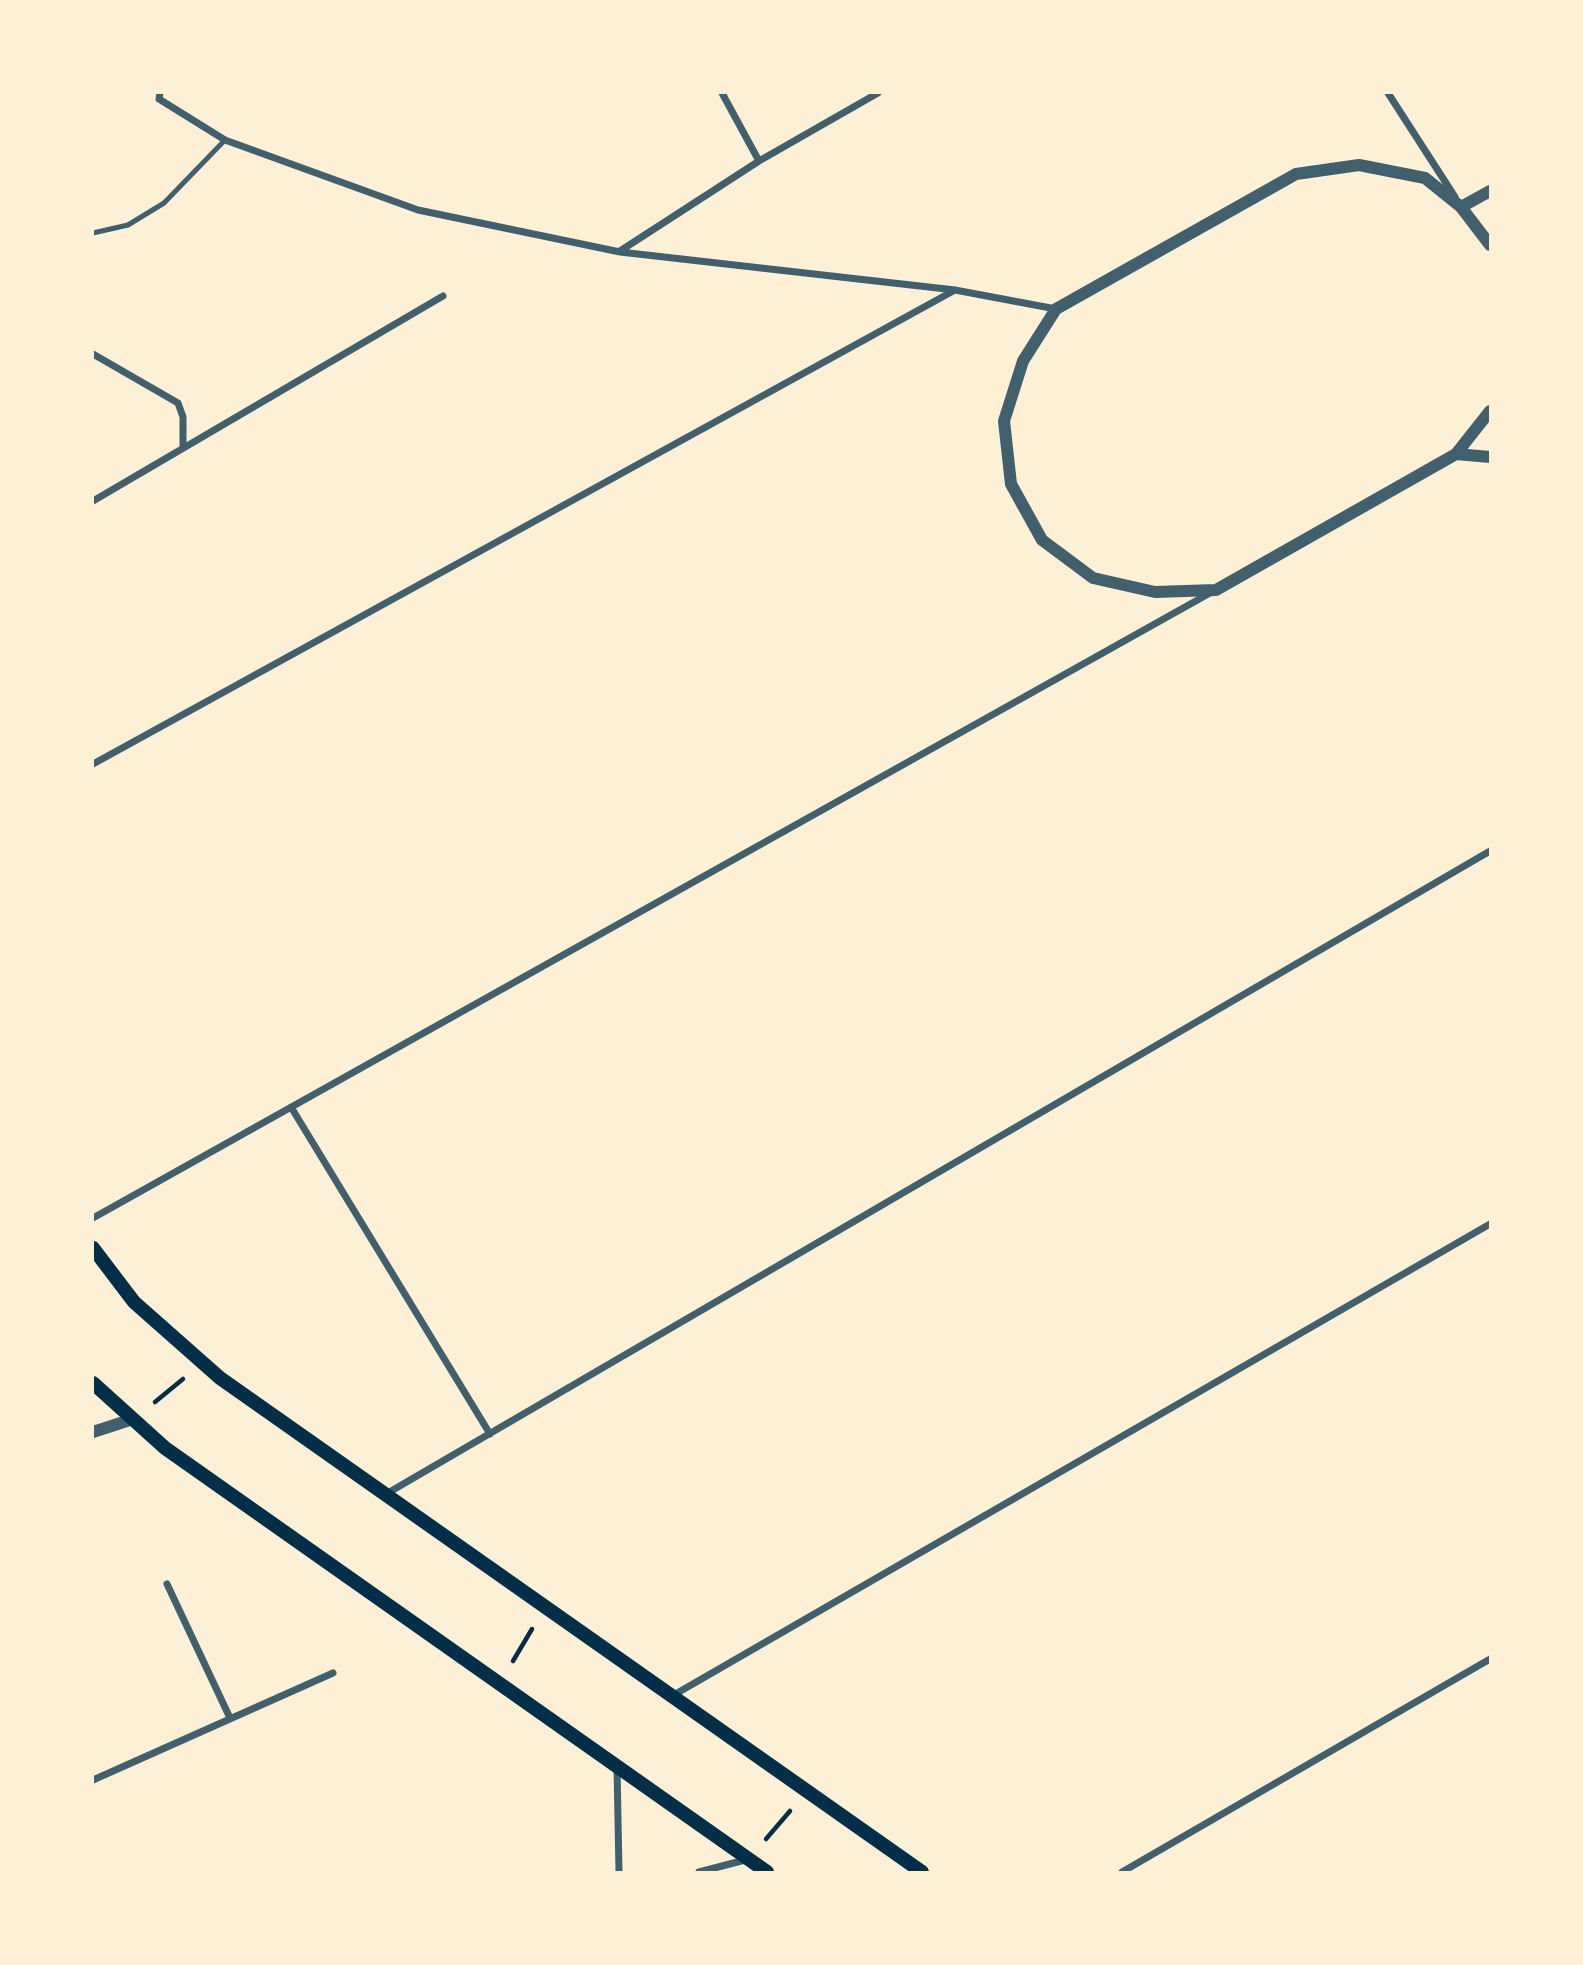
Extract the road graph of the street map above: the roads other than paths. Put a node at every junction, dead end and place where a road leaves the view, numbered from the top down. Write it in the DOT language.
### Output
graph roads {
  1 [pos="722,93"];
  2 [pos="878,93"];
  3 [pos="1388,93"];
  4 [pos="160,96"];
  5 [pos="225,140"];
  6 [pos="759,161"];
  7 [pos="1490,191"];
  8 [pos="1461,207"];
  9 [pos="93,233"];
  10 [pos="1490,245"];
  11 [pos="620,251"];
  12 [pos="955,290"];
  13 [pos="443,296"];
  14 [pos="1056,309"];
  15 [pos="93,354"];
  16 [pos="1490,411"];
  17 [pos="183,448"];
  18 [pos="1456,454"];
  19 [pos="1490,457"];
  20 [pos="93,501"];
  21 [pos="1216,590"];
  22 [pos="93,764"];
  23 [pos="1490,851"];
  24 [pos="291,1107"];
  25 [pos="93,1218"];
  26 [pos="1490,1224"];
  27 [pos="93,1248"];
  28 [pos="93,1383"];
  29 [pos="133,1419"];
  30 [pos="93,1433"];
  31 [pos="490,1434"];
  32 [pos="385,1494"];
  33 [pos="167,1584"];
  34 [pos="1490,1659"];
  35 [pos="333,1673"];
  36 [pos="672,1696"];
  37 [pos="230,1718"];
  38 [pos="617,1766"];
  39 [pos="93,1780"];
  40 [pos="749,1859"];
  41 [pos="619,1872"];
  42 [pos="699,1872"];
  43 [pos="767,1872"];
  44 [pos="922,1872"];
  45 [pos="1122,1872"];
  1 -- 6 [label="street"];
  2 -- 6 [label="street"];
  3 -- 8 [label="street"];
  4 -- 5 [label="street"];
  5 -- 9 [label="lane"];
  5 -- 11 [label="street"];
  6 -- 11 [label="street"];
  7 -- 8 [label="street"];
  8 -- 10 [label="street"];
  8 -- 14 [label="street"];
  11 -- 12 [label="street"];
  12 -- 14 [label="street"];
  12 -- 22 [label="street"];
  13 -- 17 [label="street"];
  14 -- 21 [label="street"];
  15 -- 17 [label="street"];
  16 -- 18 [label="street"];
  17 -- 20 [label="street"];
  18 -- 19 [label="street"];
  18 -- 21 [label="street"];
  21 -- 24 [label="street"];
  23 -- 31 [label="street"];
  24 -- 25 [label="street"];
  24 -- 31 [label="street"];
  26 -- 36 [label="street"];
  27 -- 32 [label="main road"];
  28 -- 29 [label="main road"];
  29 -- 30 [label="street"];
  29 -- 38 [label="main road"];
  31 -- 32 [label="street"];
  32 -- 36 [label="main road"];
  33 -- 37 [label="street"];
  34 -- 45 [label="street"];
  35 -- 37 [label="street"];
  36 -- 44 [label="main road"];
  37 -- 39 [label="street"];
  38 -- 40 [label="main road"];
  38 -- 41 [label="street"];
  40 -- 42 [label="street"];
  40 -- 43 [label="main road"];
}
